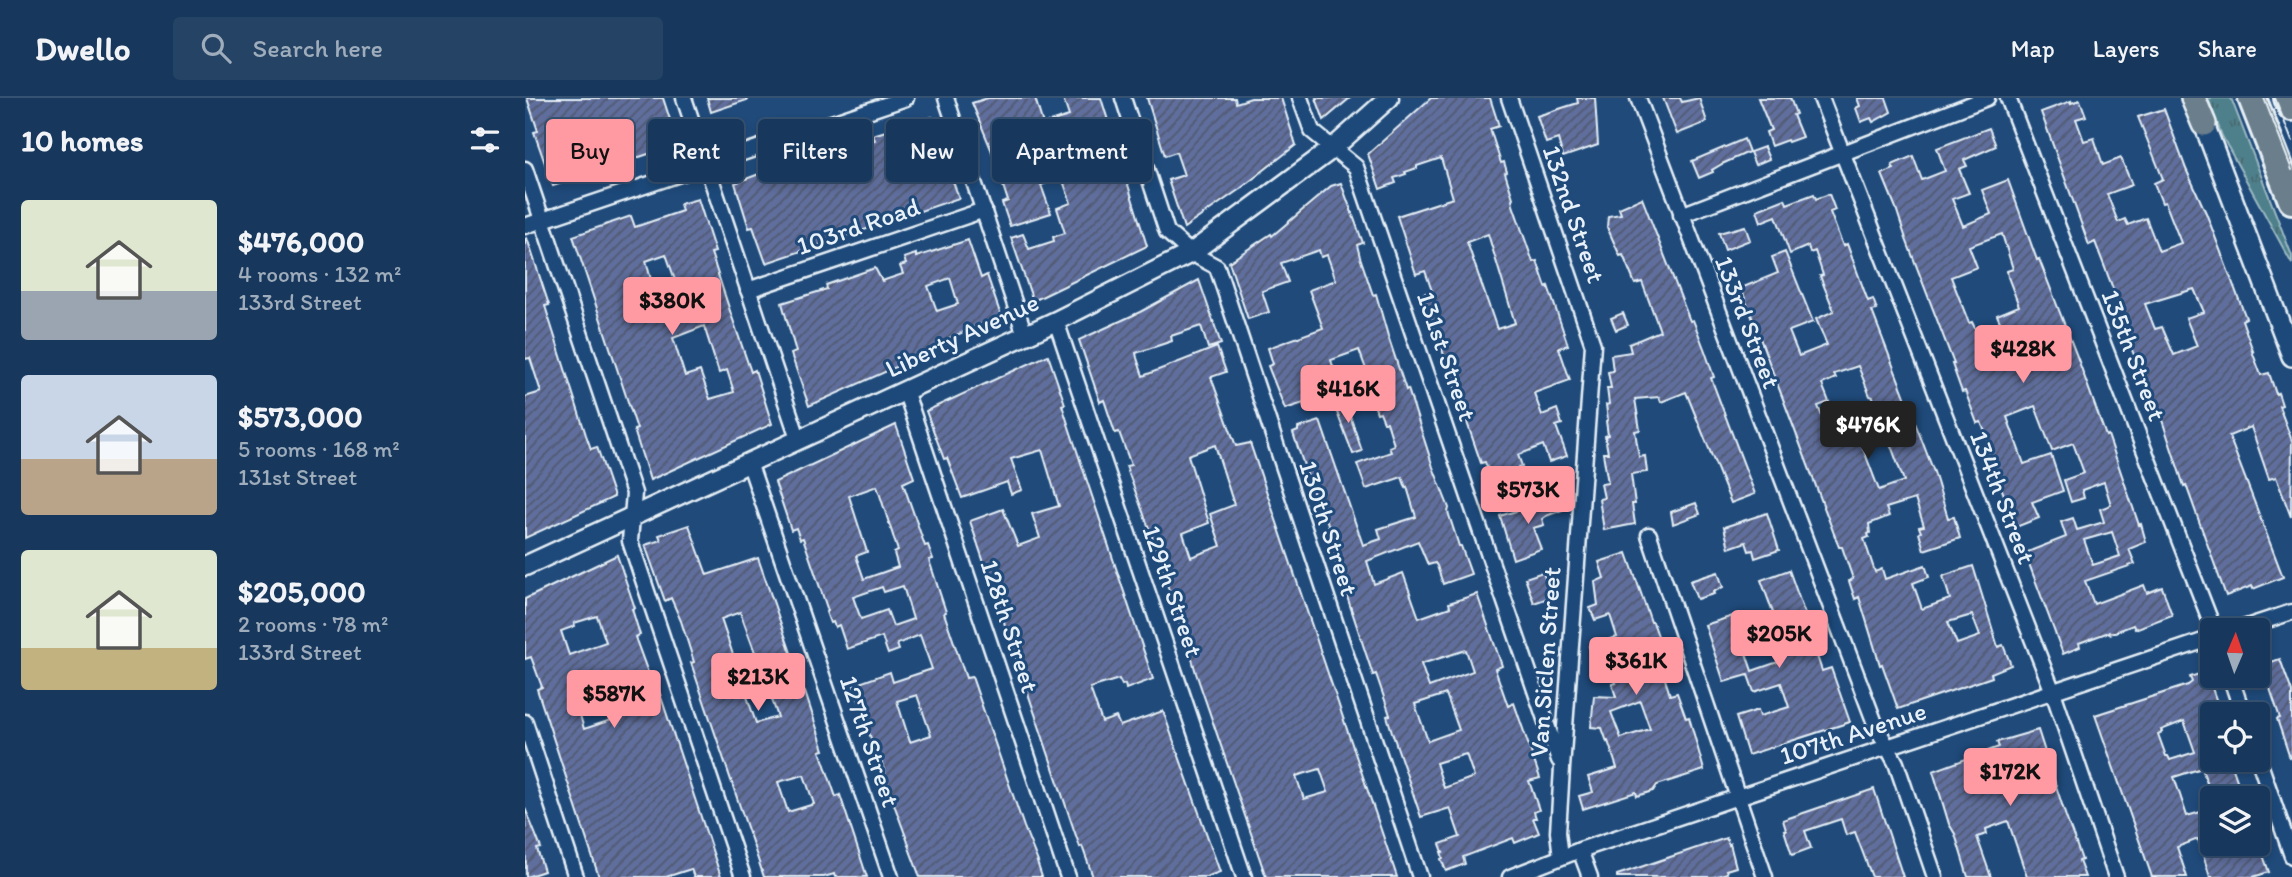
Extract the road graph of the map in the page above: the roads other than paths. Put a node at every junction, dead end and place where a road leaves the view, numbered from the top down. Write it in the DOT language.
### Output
graph roads {
  1 [pos="684,98"];
  2 [pos="906,98"];
  3 [pos="946,98"];
  4 [pos="1123,98"];
  5 [pos="1300,98"];
  6 [pos="1389,98"];
  7 [pos="1509,98"];
  8 [pos="1638,98"];
  9 [pos="1821,98"];
  10 [pos="1987,98"];
  11 [pos="2008,98"];
  12 [pos="2193,98"];
  13 [pos="2252,98"];
  14 [pos="2288,98"];
  15 [pos="2292,107"];
  16 [pos="691,119"];
  17 [pos="2204,124"];
  18 [pos="1332,149"];
  19 [pos="744,152"];
  20 [pos="1842,152"];
  21 [pos="525,169"];
  22 [pos="655,182"];
  23 [pos="712,182"];
  24 [pos="2292,200"];
  25 [pos="984,210"];
  26 [pos="1681,215"];
  27 [pos="542,220"];
  28 [pos="525,226"];
  29 [pos="1191,253"];
  30 [pos="748,290"];
  31 [pos="1056,321"];
  32 [pos="1025,335"];
  33 [pos="1593,345"];
  34 [pos="2292,356"];
  35 [pos="905,390"];
  36 [pos="798,438"];
  37 [pos="748,462"];
  38 [pos="632,517"];
  39 [pos="1649,535"];
  40 [pos="525,566"];
  41 [pos="2292,612"];
  42 [pos="2209,618"];
  43 [pos="2270,619"];
  44 [pos="2200,642"];
  45 [pos="2053,692"];
  46 [pos="525,722"];
  47 [pos="1888,747"];
  48 [pos="1562,768"];
  49 [pos="2263,772"];
  50 [pos="1738,797"];
  51 [pos="1580,850"];
  52 [pos="2292,856"];
  53 [pos="1561,857"];
  54 [pos="576,877"];
  55 [pos="743,877"];
  56 [pos="891,877"];
  57 [pos="1068,877"];
  58 [pos="1244,877"];
  59 [pos="1420,877"];
  60 [pos="1510,877"];
  61 [pos="1590,877"];
  62 [pos="1765,877"];
  63 [pos="1935,877"];
  64 [pos="2116,877"];
  1 -- 16 [label="street"];
  2 -- 19 [label="street"];
  3 -- 25 [label="street"];
  4 -- 29 [label="street, 130th Street"];
  5 -- 18 [label="street, 131st Street"];
  6 -- 18 [label="street, Liberty Avenue"];
  7 -- 33 [label="street, 132nd Street"];
  8 -- 26 [label="street, 133rd Street"];
  9 -- 20 [label="street, 134th Street"];
  10 -- 20 [label="street"];
  11 -- 42 [label="street, 135th Street"];
  12 -- 17 [label="main road"];
  13 -- 24 [label="highway"];
  14 -- 15 [label="highway"];
  17 -- 34 [label="main road"];
  18 -- 29 [label="street, Liberty Avenue"];
  18 -- 48 [label="street, 131st Street"];
  20 -- 26 [label="street"];
  20 -- 45 [label="street, 134th Street"];
  21 -- 27 [label="street"];
  22 -- 27 [label="street"];
  23 -- 30 [label="street"];
  25 -- 30 [label="street, 103rd Road"];
  25 -- 32 [label="street"];
  26 -- 47 [label="street, 133rd Street"];
  27 -- 28 [label="street"];
  27 -- 38 [label="street"];
  29 -- 31 [label="street, Liberty Avenue"];
  29 -- 59 [label="street, 130th Street"];
  30 -- 36 [label="street"];
  31 -- 32 [label="street, Liberty Avenue"];
  31 -- 58 [label="street, 129th Street"];
  32 -- 35 [label="street, Liberty Avenue"];
  33 -- 48 [label="street, Van Siclen Street"];
  35 -- 36 [label="street, Liberty Avenue"];
  35 -- 57 [label="street, 128th Street"];
  36 -- 37 [label="street, Liberty Avenue"];
  37 -- 38 [label="street, Liberty Avenue"];
  37 -- 56 [label="street, 127th Street"];
  38 -- 40 [label="street, Liberty Avenue"];
  38 -- 55 [label="street"];
  39 -- 50 [label="street"];
  41 -- 43 [label="street"];
  44 -- 45 [label="street, 107th Avenue"];
  45 -- 47 [label="street, 107th Avenue"];
  45 -- 64 [label="street, 134th Street"];
  46 -- 54 [label="street"];
  47 -- 50 [label="street, 107th Avenue"];
  47 -- 63 [label="street, 133rd Street"];
  48 -- 53 [label="street, Van Siclen Street"];
  49 -- 52 [label="street"];
  50 -- 51 [label="street, 107th Avenue"];
  50 -- 62 [label="street"];
  51 -- 53 [label="street, 107th Avenue"];
  51 -- 61 [label="street"];
  53 -- 60 [label="street, 107th Avenue"];
}
